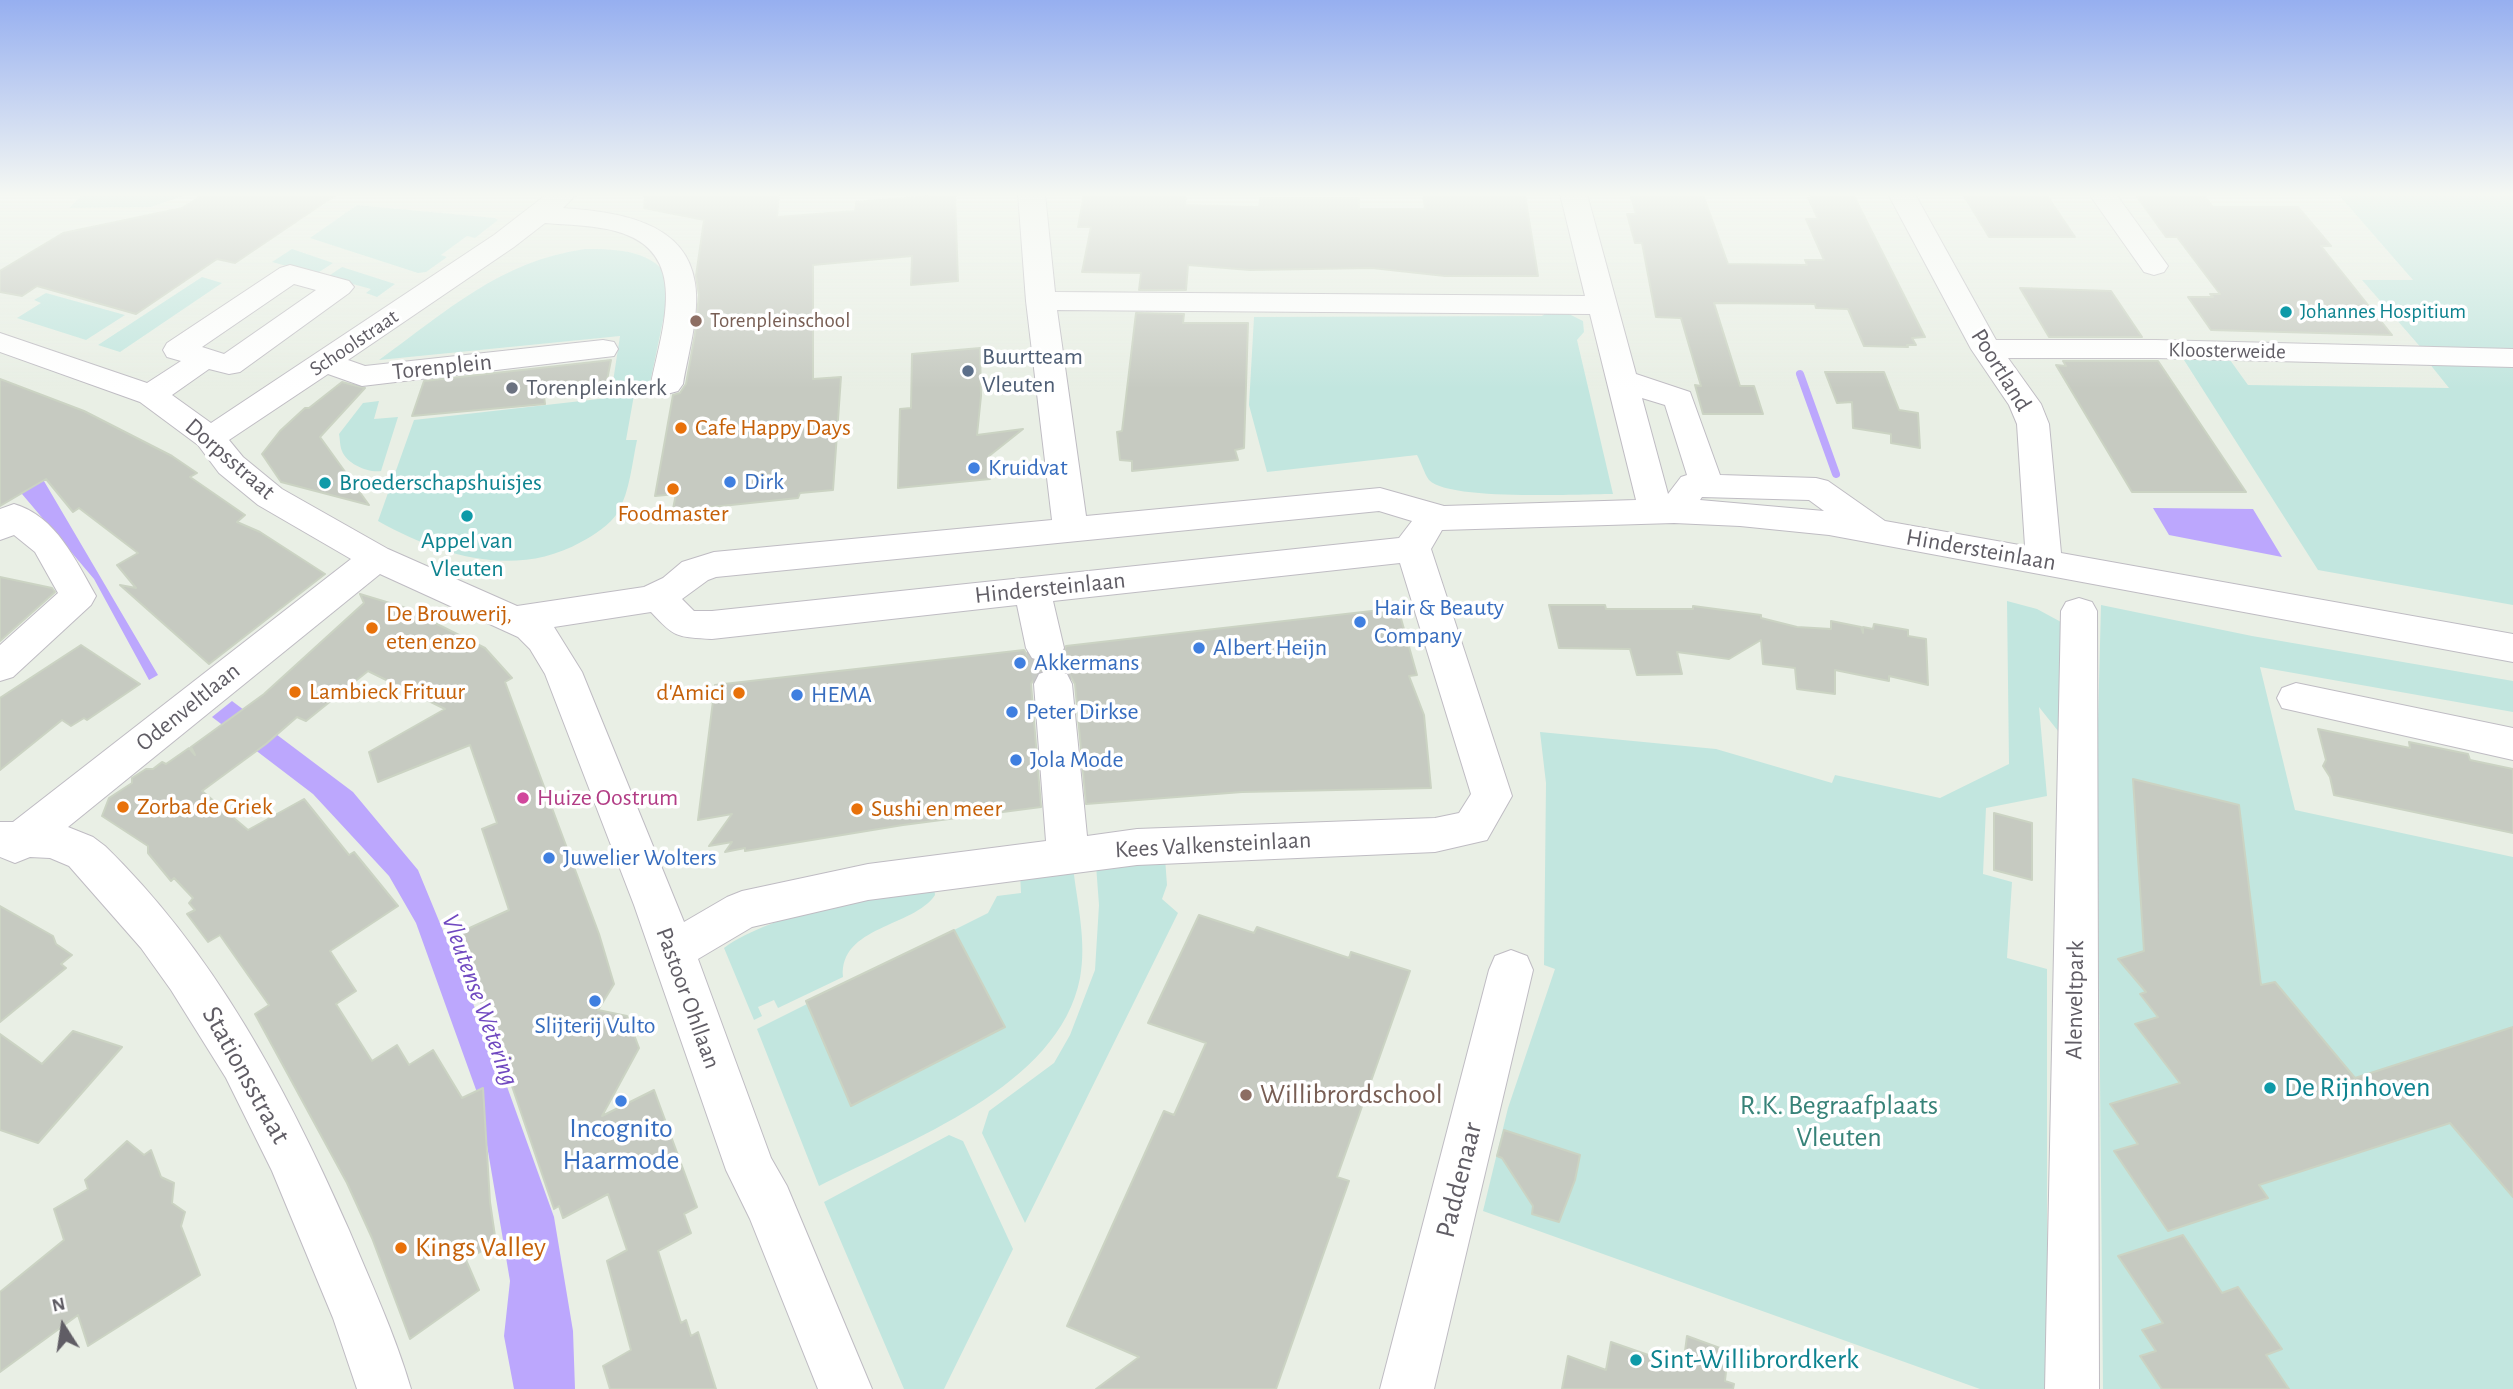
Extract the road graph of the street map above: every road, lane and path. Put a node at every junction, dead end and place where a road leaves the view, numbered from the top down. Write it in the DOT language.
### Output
graph roads {
  1 [pos="476,259"];
  2 [pos="675,259"];
  3 [pos="1037,259"];
  4 [pos="1589,259"];
  5 [pos="1937,259"];
  6 [pos="2149,259"];
  7 [pos="2154,266"];
  8 [pos="1041,301"];
  9 [pos="1600,305"];
  10 [pos="0,342"];
  11 [pos="603,349"];
  12 [pos="1986,349"];
  13 [pos="205,358"];
  14 [pos="2513,358"];
  15 [pos="326,362"];
  16 [pos="1624,381"];
  17 [pos="667,384"];
  18 [pos="151,395"];
  19 [pos="210,438"];
  20 [pos="1682,498"];
  21 [pos="1443,518"];
  22 [pos="0,528"];
  23 [pos="1070,529"];
  24 [pos="1879,532"];
  25 [pos="1413,548"];
  26 [pos="376,558"];
  27 [pos="2044,562"];
  28 [pos="1032,589"];
  29 [pos="652,599"];
  30 [pos="2080,611"];
  31 [pos="517,619"];
  32 [pos="2512,650"];
  33 [pos="0,667"];
  34 [pos="2296,698"];
  35 [pos="2513,744"];
  36 [pos="7,846"];
  37 [pos="1068,855"];
  38 [pos="671,951"];
  39 [pos="1511,970"];
  40 [pos="384,1389"];
  41 [pos="845,1389"];
  42 [pos="1406,1389"];
  43 [pos="2072,1389"];
  1 -- 15 [label="street, Schoolstraat"];
  2 -- 17 [label="street"];
  3 -- 8 [label="street"];
  4 -- 9 [label="street"];
  5 -- 12 [label="street, Poortland"];
  6 -- 7 [label="street"];
  8 -- 9 [label="street"];
  8 -- 23 [label="street"];
  9 -- 16 [label="street"];
  10 -- 18 [label="street, Dorpsstraat"];
  11 -- 15 [label="street, Torenplein"];
  12 -- 14 [label="street, Kloosterweide"];
  12 -- 27 [label="street, Poortland"];
  13 -- 18 [label="street"];
  15 -- 19 [label="street, Schoolstraat"];
  16 -- 20 [label="street"];
  16 -- 20 [label="street"];
  18 -- 19 [label="street, Dorpsstraat"];
  19 -- 26 [label="street, Dorpsstraat"];
  20 -- 21 [label="street, Hindersteinlaan"];
  20 -- 24 [label="street, Hindersteinlaan"];
  20 -- 24 [label="street"];
  21 -- 23 [label="street, Hindersteinlaan"];
  21 -- 25 [label="street"];
  22 -- 33 [label="street"];
  23 -- 29 [label="street, Hindersteinlaan"];
  24 -- 27 [label="street, Hindersteinlaan"];
  25 -- 28 [label="street, Hindersteinlaan"];
  25 -- 37 [label="street, Kees Valkensteinlaan"];
  26 -- 31 [label="street"];
  26 -- 36 [label="street, Odenveltlaan"];
  27 -- 32 [label="street, Hindersteinlaan"];
  28 -- 29 [label="street, Hindersteinlaan"];
  28 -- 37 [label="street"];
  29 -- 31 [label="street, Hindersteinlaan"];
  30 -- 43 [label="street, Alenveltpark"];
  31 -- 38 [label="street, Pastoor Ohllaan"];
  34 -- 35 [label="street"];
  36 -- 40 [label="street, Stationsstraat"];
  37 -- 38 [label="street, Kees Valkensteinlaan"];
  38 -- 41 [label="street, Pastoor Ohllaan"];
  39 -- 42 [label="street, Paddenaar"];
}
